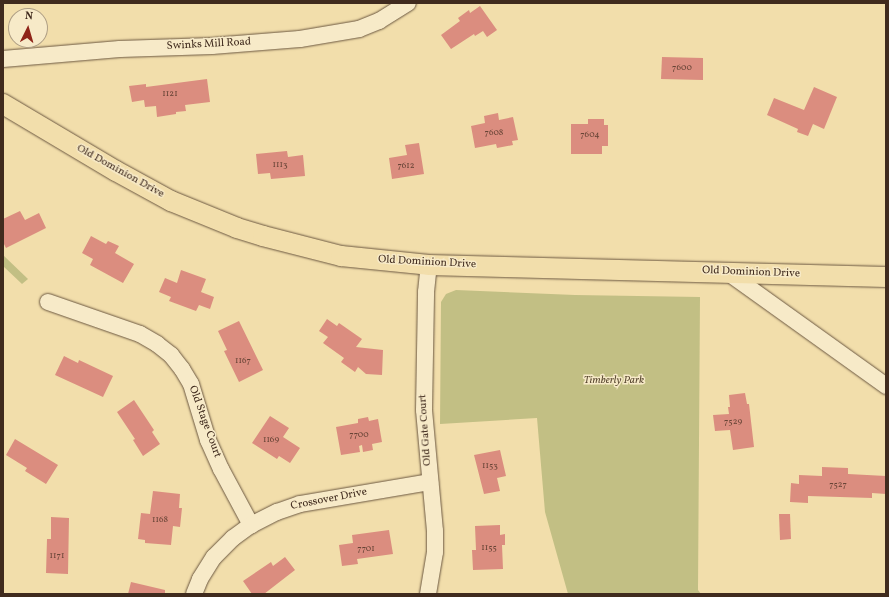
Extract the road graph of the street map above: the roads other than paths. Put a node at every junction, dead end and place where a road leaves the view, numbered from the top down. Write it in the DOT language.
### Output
graph roads {
  1 [pos="408,3"];
  2 [pos="3,59"];
  3 [pos="3,104"];
  4 [pos="428,265"];
  5 [pos="727,272"];
  6 [pos="886,277"];
  7 [pos="48,302"];
  8 [pos="886,386"];
  9 [pos="430,482"];
  10 [pos="251,525"];
  11 [pos="194,594"];
  12 [pos="428,594"];
  1 -- 2 [label="street, Swinks Mill Road"];
  3 -- 4 [label="main road, Old Dominion Drive"];
  4 -- 5 [label="main road, Old Dominion Drive"];
  4 -- 9 [label="street, Old Gate Court"];
  5 -- 6 [label="main road, Old Dominion Drive"];
  5 -- 8 [label="street"];
  7 -- 10 [label="street, Old Stage Court"];
  9 -- 10 [label="street, Crossover Drive"];
  9 -- 12 [label="street, Old Gate Court"];
  10 -- 11 [label="street, Crossover Drive"];
}
